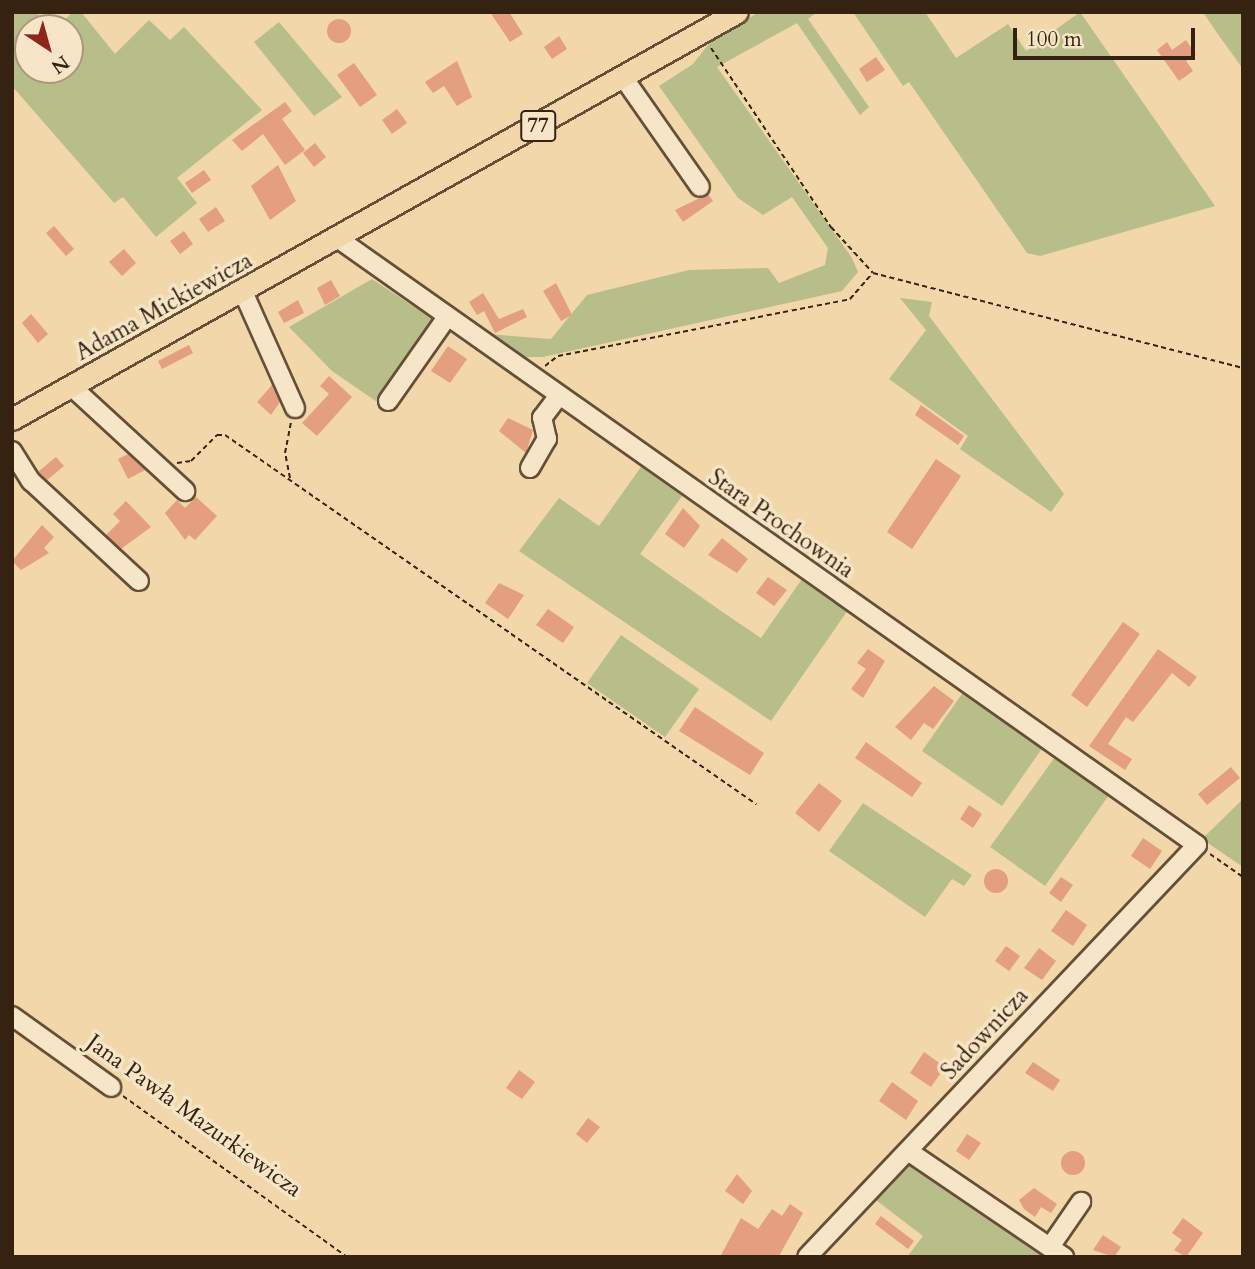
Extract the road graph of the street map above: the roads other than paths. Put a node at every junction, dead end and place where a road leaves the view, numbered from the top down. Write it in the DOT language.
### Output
graph roads {
  1 [pos="737,12"];
  2 [pos="622,77"];
  3 [pos="700,187"];
  4 [pos="340,240"];
  5 [pos="244,294"];
  6 [pos="445,320"];
  7 [pos="72,387"];
  8 [pos="558,397"];
  9 [pos="388,401"];
  10 [pos="295,408"];
  11 [pos="12,419"];
  12 [pos="12,451"];
  13 [pos="530,468"];
  14 [pos="185,491"];
  15 [pos="139,581"];
  16 [pos="1197,845"];
  17 [pos="12,1016"];
  18 [pos="111,1087"];
  19 [pos="908,1151"];
  20 [pos="1081,1202"];
  21 [pos="1057,1252"];
  22 [pos="807,1257"];
  1 -- 2 [label="main road, 77"];
  2 -- 3 [label="street"];
  2 -- 4 [label="main road, 77"];
  4 -- 5 [label="main road, Adama Mickiewicza / 77"];
  4 -- 6 [label="street, Stara Prochownia"];
  5 -- 7 [label="main road, Adama Mickiewicza / 77"];
  5 -- 10 [label="street"];
  6 -- 8 [label="street, Stara Prochownia"];
  6 -- 9 [label="street"];
  7 -- 11 [label="main road, Adama Mickiewicza / 77"];
  7 -- 14 [label="street"];
  8 -- 13 [label="street"];
  8 -- 16 [label="street, Stara Prochownia"];
  12 -- 15 [label="street"];
  16 -- 19 [label="street, Sadownicza"];
  17 -- 18 [label="street, Jana Pawła Mazurkiewicza"];
  19 -- 21 [label="street"];
  19 -- 22 [label="street, Sadownicza"];
  20 -- 21 [label="street"];
}
